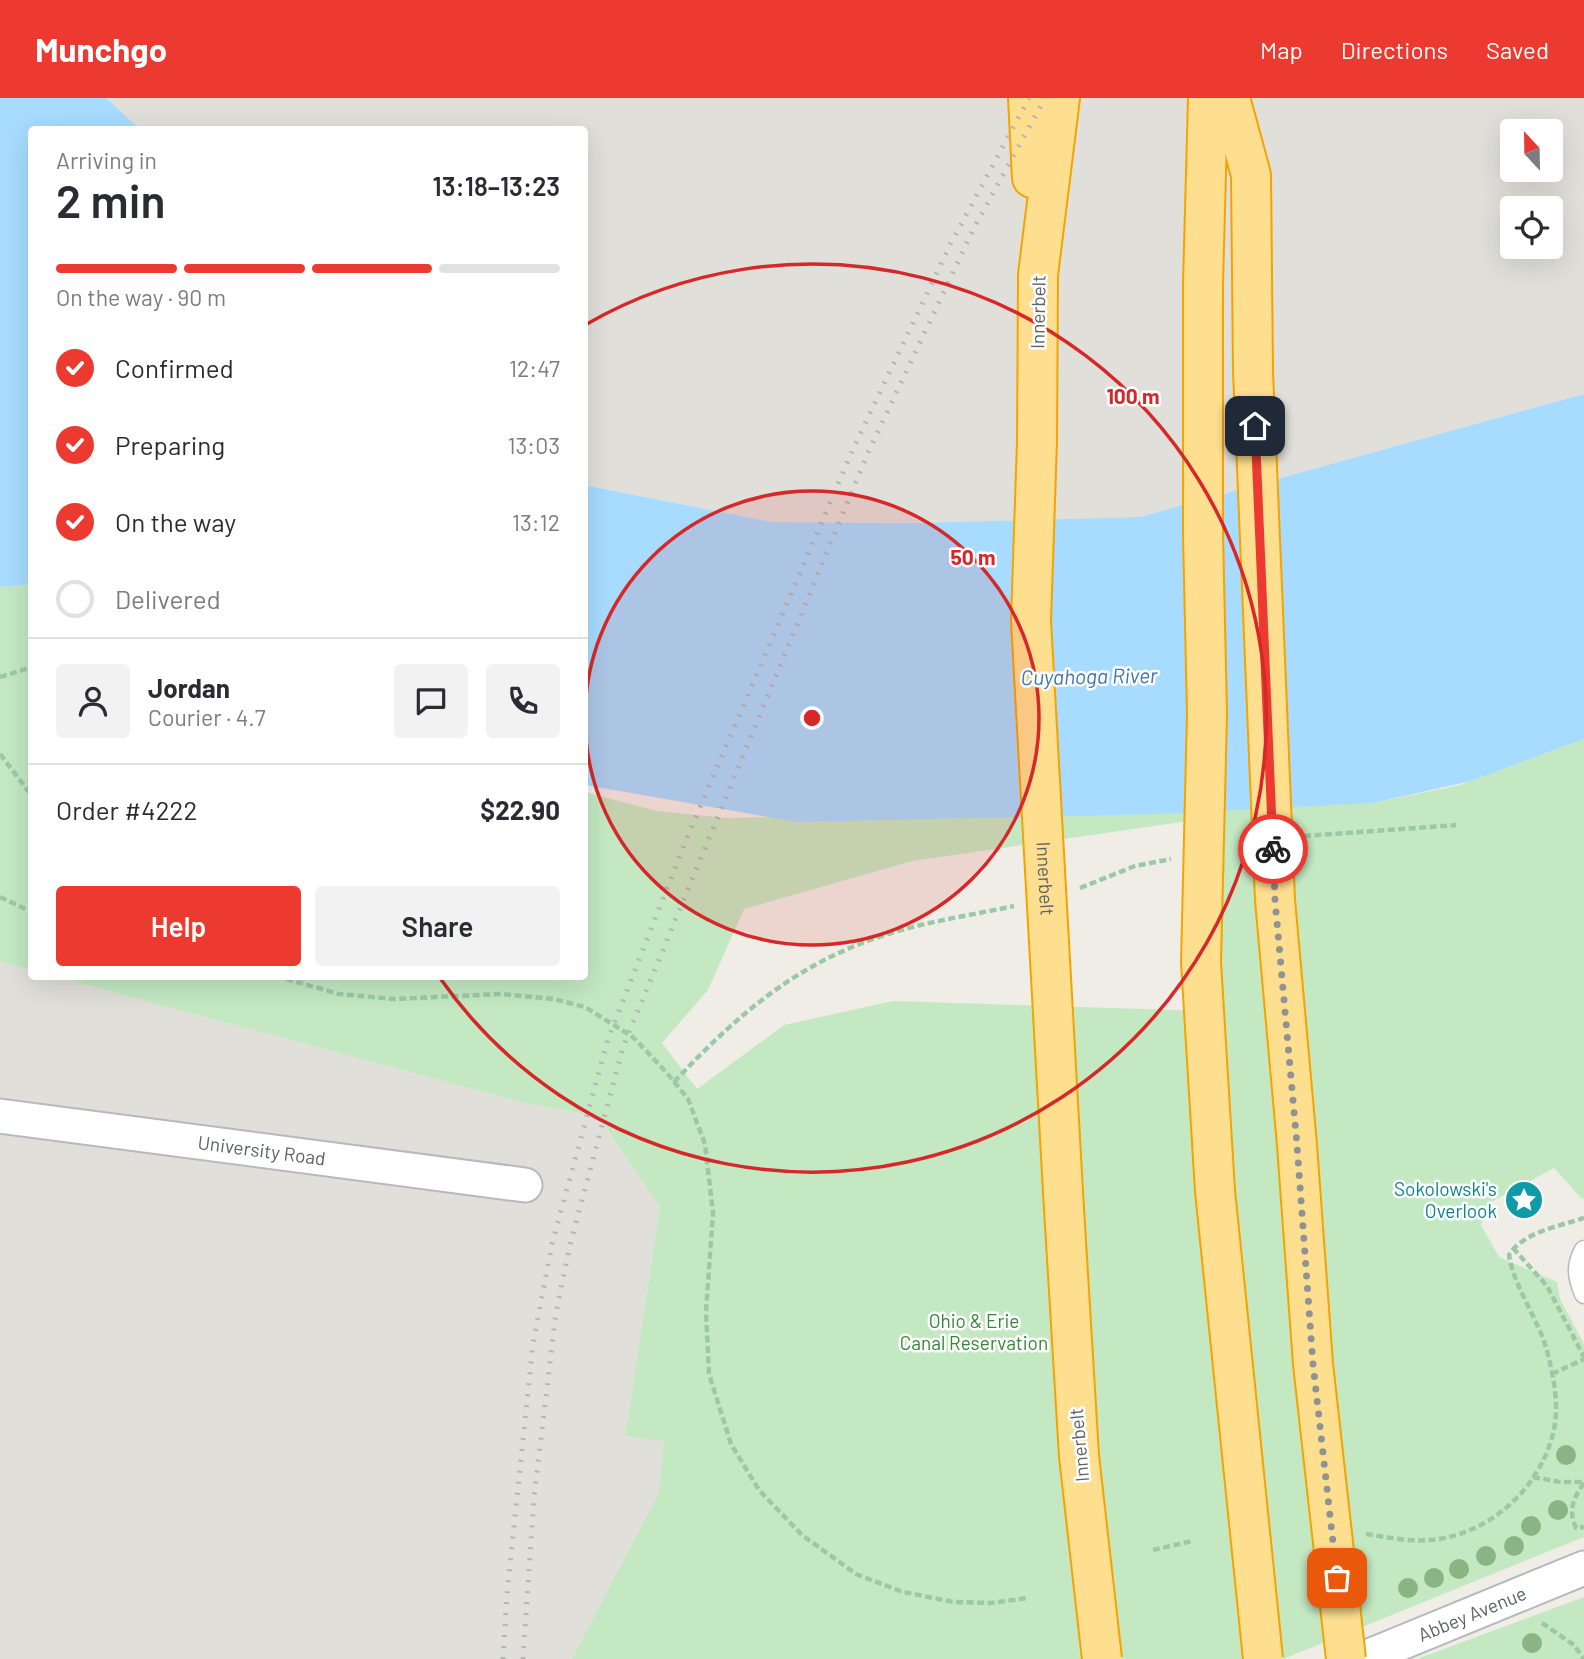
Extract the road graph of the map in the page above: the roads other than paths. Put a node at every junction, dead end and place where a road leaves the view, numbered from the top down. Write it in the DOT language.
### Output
graph roads {
  1 [pos="1028,98"];
  2 [pos="1059,98"];
  3 [pos="1208,98"];
  4 [pos="1230,98"];
  5 [pos="1038,275"];
  6 [pos="0,1116"];
  7 [pos="525,1185"];
  8 [pos="1584,1250"];
  9 [pos="1584,1294"];
  10 [pos="1079,1456"];
  11 [pos="1584,1568"];
  12 [pos="1078,1659"];
  13 [pos="1102,1659"];
  14 [pos="1262,1659"];
  15 [pos="1346,1659"];
  16 [pos="1362,1659"];
  1 -- 5 [label="highway"];
  2 -- 5 [label="highway, Innerbelt"];
  3 -- 14 [label="highway, bridge"];
  4 -- 15 [label="highway, bridge"];
  5 -- 10 [label="highway, Innerbelt, bridge"];
  6 -- 7 [label="street, University Road"];
  8 -- 9 [label="lane"];
  10 -- 12 [label="highway, bridge"];
  10 -- 13 [label="highway, Innerbelt, bridge"];
  11 -- 16 [label="street, Abbey Avenue"];
}
